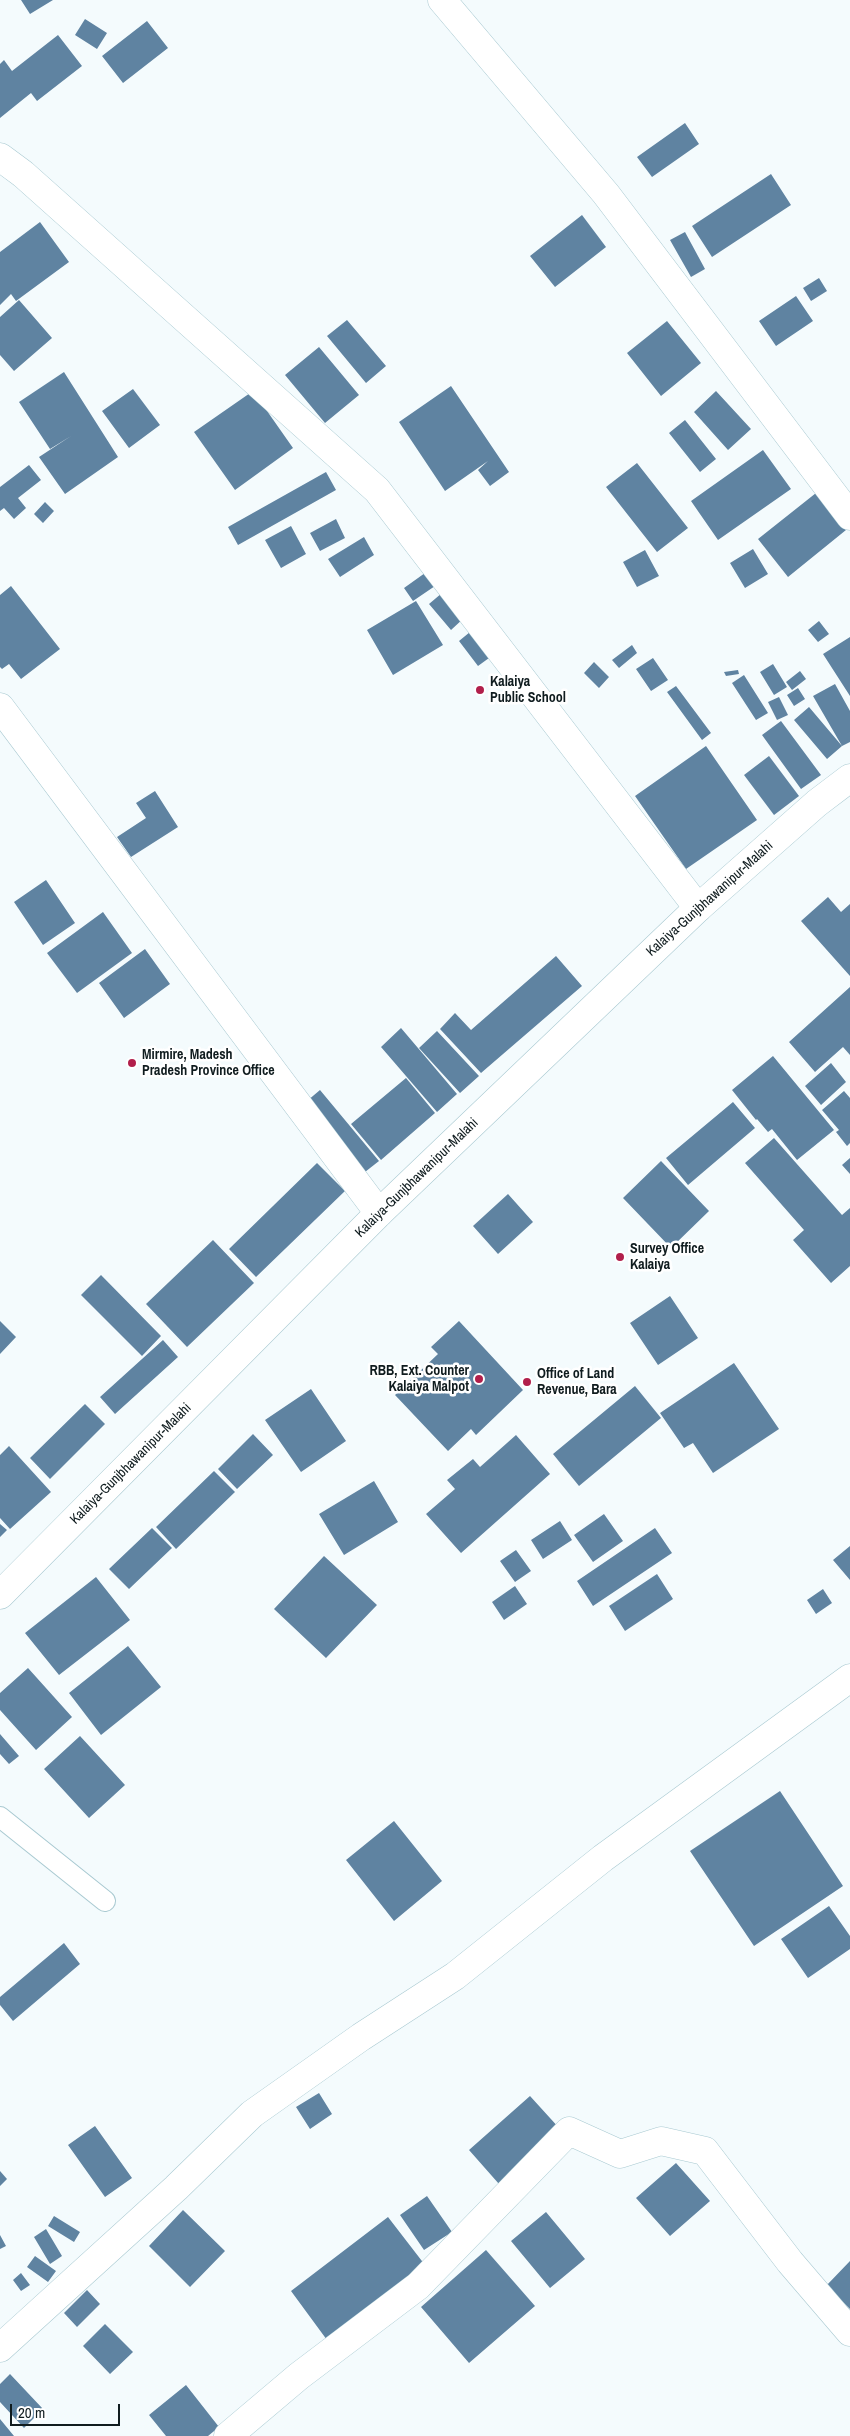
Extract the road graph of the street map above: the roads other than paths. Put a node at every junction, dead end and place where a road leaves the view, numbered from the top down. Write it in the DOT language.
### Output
graph roads {
  1 [pos="442,0"];
  2 [pos="0,157"];
  3 [pos="850,516"];
  4 [pos="0,707"];
  5 [pos="850,778"];
  6 [pos="698,908"];
  7 [pos="378,1213"];
  8 [pos="0,1595"];
  9 [pos="850,1678"];
  10 [pos="0,1818"];
  11 [pos="105,1901"];
  12 [pos="850,2332"];
  13 [pos="0,2348"];
  14 [pos="228,2436"];
  1 -- 3 [label="street"];
  2 -- 6 [label="street"];
  4 -- 7 [label="street"];
  5 -- 6 [label="street, Kalaiya-Gunjbhawanipur-Malahi"];
  6 -- 7 [label="street, Kalaiya-Gunjbhawanipur-Malahi"];
  7 -- 8 [label="street, Kalaiya-Gunjbhawanipur-Malahi"];
  9 -- 13 [label="street"];
  10 -- 11 [label="lane"];
  12 -- 14 [label="street"];
}
